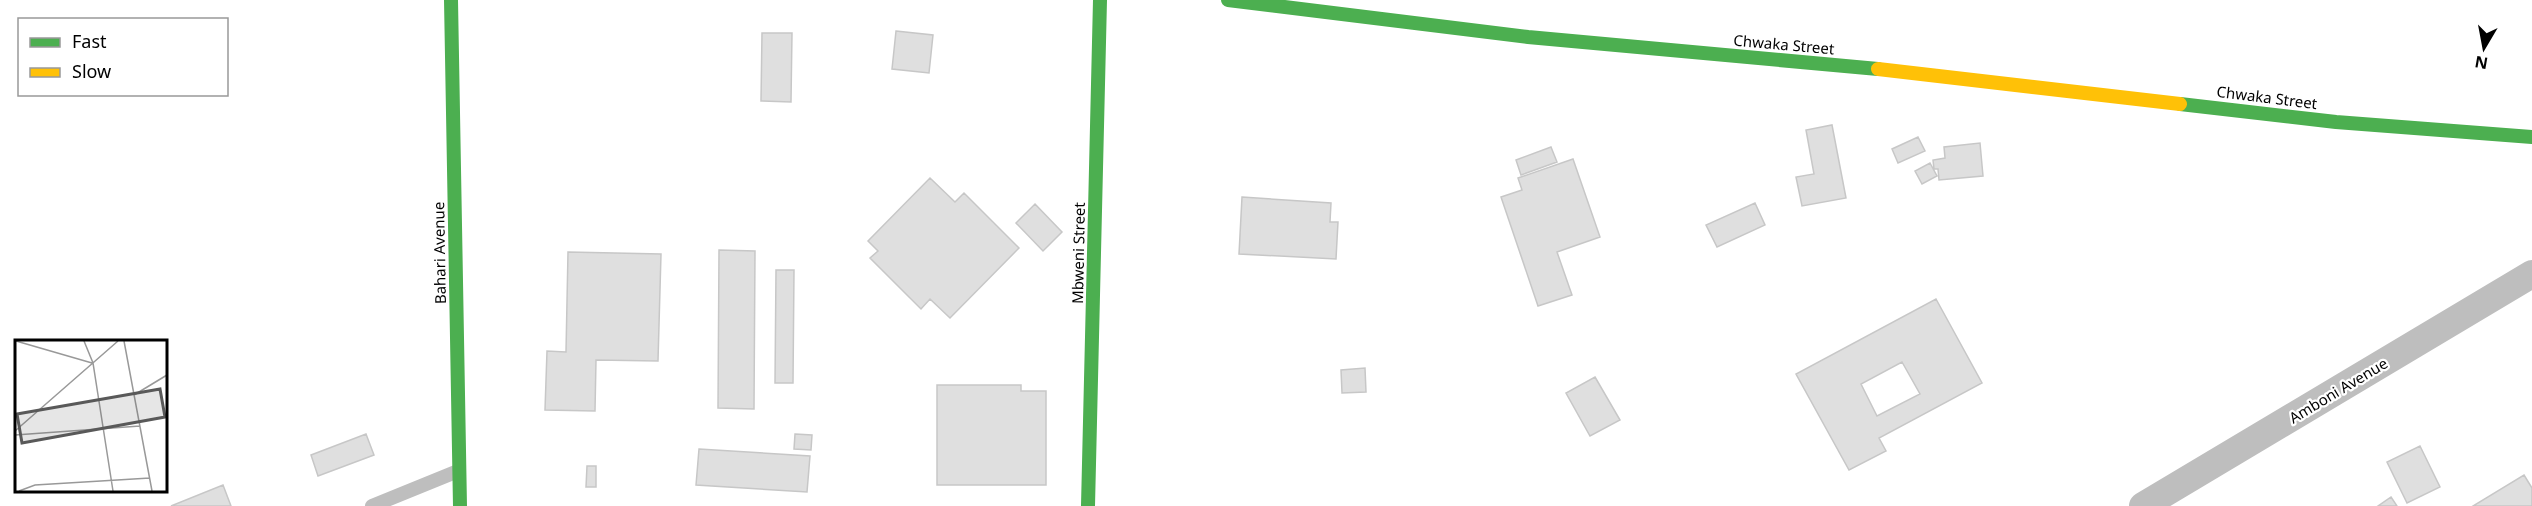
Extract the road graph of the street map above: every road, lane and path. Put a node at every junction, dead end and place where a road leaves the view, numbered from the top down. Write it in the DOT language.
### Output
graph roads {
  1 [pos="451,0"];
  2 [pos="1100,0"];
  3 [pos="1228,0"];
  4 [pos="2532,137"];
  5 [pos="2532,274"];
  6 [pos="460,470"];
  7 [pos="372,506"];
  8 [pos="460,506"];
  9 [pos="1088,506"];
  10 [pos="2143,506"];
  1 -- 6 [label="street, Bahari Avenue"];
  2 -- 9 [label="street, Mbweni Street"];
  3 -- 4 [label="street, Chwaka Street"];
  5 -- 10 [label="street, Amboni Avenue"];
  6 -- 7 [label="lane"];
  6 -- 8 [label="street, Bahari Avenue"];
}
